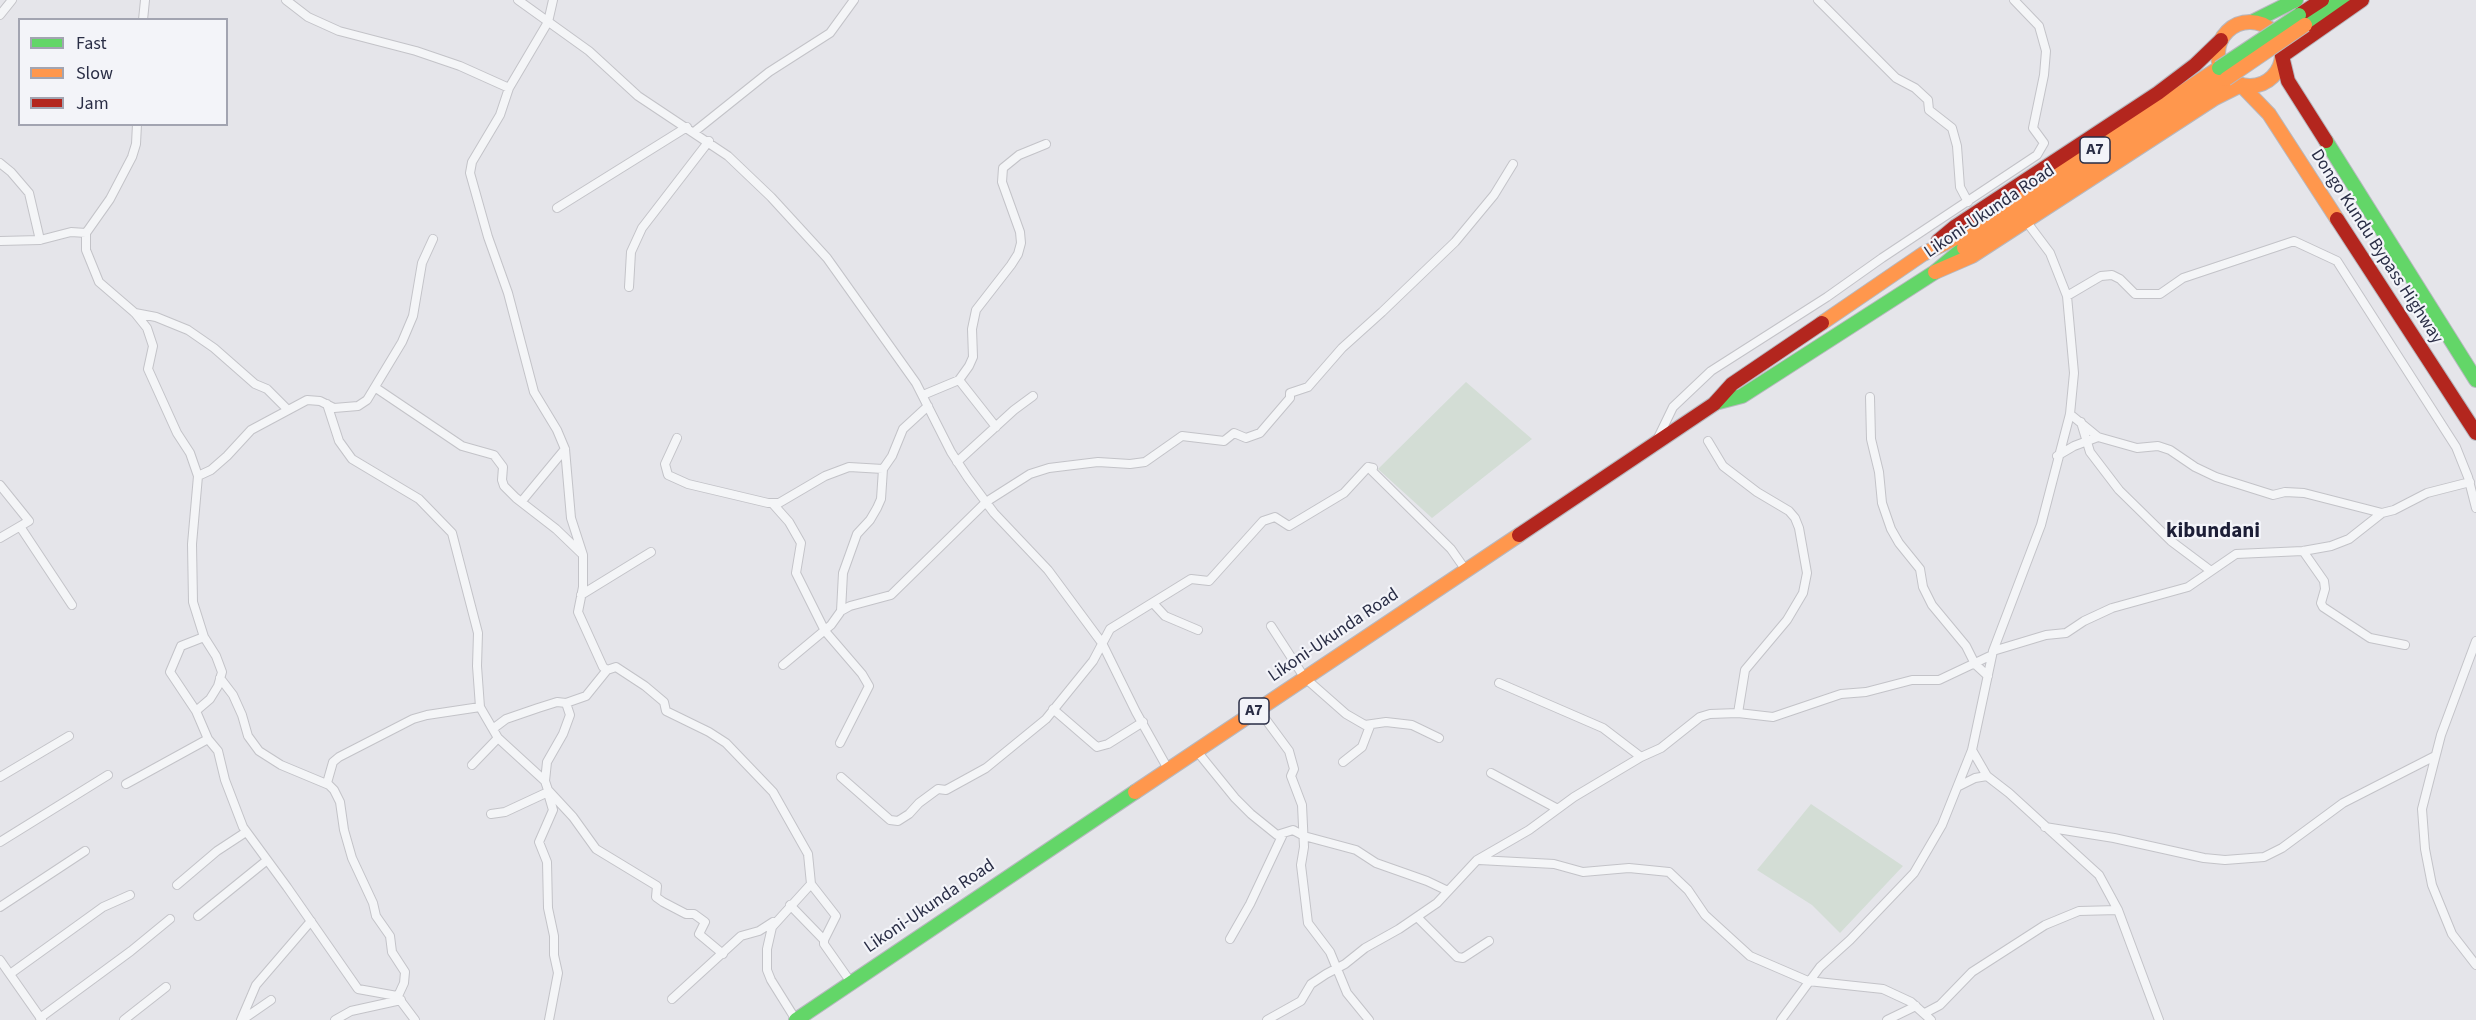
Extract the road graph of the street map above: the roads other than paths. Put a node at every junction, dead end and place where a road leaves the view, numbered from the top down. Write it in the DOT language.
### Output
graph roads {
  1 [pos="12,0"];
  2 [pos="145,0"];
  3 [pos="286,0"];
  4 [pos="518,0"];
  5 [pos="553,0"];
  6 [pos="854,0"];
  7 [pos="2014,0"];
  8 [pos="2296,0"];
  9 [pos="2322,0"];
  10 [pos="2342,0"];
  11 [pos="2362,0"];
  12 [pos="1820,1"];
  13 [pos="0,15"];
  14 [pos="143,18"];
  15 [pos="548,22"];
  16 [pos="2252,22"];
  17 [pos="2221,40"];
  18 [pos="2282,57"];
  19 [pos="2241,85"];
  20 [pos="509,88"];
  21 [pos="137,126"];
  22 [pos="691,130"];
  23 [pos="709,141"];
  24 [pos="1046,144"];
  25 [pos="0,163"];
  26 [pos="1513,164"];
  27 [pos="1968,202"];
  28 [pos="557,208"];
  29 [pos="2026,221"];
  30 [pos="86,233"];
  31 [pos="1973,235"];
  32 [pos="433,239"];
  33 [pos="40,240"];
  34 [pos="0,241"];
  35 [pos="1923,255"];
  36 [pos="1935,272"];
  37 [pos="629,287"];
  38 [pos="2067,296"];
  39 [pos="135,313"];
  40 [pos="959,380"];
  41 [pos="2476,380"];
  42 [pos="376,388"];
  43 [pos="924,395"];
  44 [pos="1033,396"];
  45 [pos="1870,397"];
  46 [pos="327,404"];
  47 [pos="1714,404"];
  48 [pos="928,406"];
  49 [pos="287,409"];
  50 [pos="2070,414"];
  51 [pos="2081,423"];
  52 [pos="996,427"];
  53 [pos="2476,433"];
  54 [pos="2098,437"];
  55 [pos="677,438"];
  56 [pos="1657,441"];
  57 [pos="1708,441"];
  58 [pos="2086,441"];
  59 [pos="566,449"];
  60 [pos="2057,456"];
  61 [pos="957,462"];
  62 [pos="883,469"];
  63 [pos="198,476"];
  64 [pos="2470,482"];
  65 [pos="0,485"];
  66 [pos="522,501"];
  67 [pos="986,502"];
  68 [pos="773,504"];
  69 [pos="2476,508"];
  70 [pos="2382,513"];
  71 [pos="21,528"];
  72 [pos="0,538"];
  73 [pos="2303,551"];
  74 [pos="651,552"];
  75 [pos="583,555"];
  76 [pos="1465,569"];
  77 [pos="2211,572"];
  78 [pos="581,595"];
  79 [pos="1153,603"];
  80 [pos="72,605"];
  81 [pos="841,611"];
  82 [pos="1271,626"];
  83 [pos="1198,630"];
  84 [pos="825,631"];
  85 [pos="204,637"];
  86 [pos="2476,640"];
  87 [pos="1102,643"];
  88 [pos="2405,645"];
  89 [pos="1992,653"];
  90 [pos="1975,664"];
  91 [pos="783,665"];
  92 [pos="607,670"];
  93 [pos="1988,676"];
  94 [pos="1304,677"];
  95 [pos="220,678"];
  96 [pos="1499,683"];
  97 [pos="566,703"];
  98 [pos="480,707"];
  99 [pos="1053,709"];
  100 [pos="1258,709"];
  101 [pos="196,711"];
  102 [pos="1738,713"];
  103 [pos="1143,722"];
  104 [pos="1370,726"];
  105 [pos="494,728"];
  106 [pos="69,735"];
  107 [pos="498,738"];
  108 [pos="1439,738"];
  109 [pos="208,739"];
  110 [pos="840,743"];
  111 [pos="1196,750"];
  112 [pos="1972,750"];
  113 [pos="2434,756"];
  114 [pos="1641,757"];
  115 [pos="1342,762"];
  116 [pos="472,765"];
  117 [pos="1168,769"];
  118 [pos="1491,773"];
  119 [pos="108,775"];
  120 [pos="1987,776"];
  121 [pos="0,777"];
  122 [pos="841,777"];
  123 [pos="545,781"];
  124 [pos="327,783"];
  125 [pos="126,784"];
  126 [pos="1959,786"];
  127 [pos="548,791"];
  128 [pos="1556,808"];
  129 [pos="491,814"];
  130 [pos="2045,827"];
  131 [pos="246,832"];
  132 [pos="1283,834"];
  133 [pos="1304,836"];
  134 [pos="0,842"];
  135 [pos="85,851"];
  136 [pos="1477,860"];
  137 [pos="266,861"];
  138 [pos="811,884"];
  139 [pos="177,885"];
  140 [pos="1449,891"];
  141 [pos="130,895"];
  142 [pos="790,905"];
  143 [pos="0,907"];
  144 [pos="2118,910"];
  145 [pos="198,915"];
  146 [pos="779,917"];
  147 [pos="1417,917"];
  148 [pos="170,919"];
  149 [pos="311,921"];
  150 [pos="1230,939"];
  151 [pos="824,940"];
  152 [pos="1489,941"];
  153 [pos="723,954"];
  154 [pos="0,960"];
  155 [pos="2476,965"];
  156 [pos="1338,967"];
  157 [pos="10,974"];
  158 [pos="850,981"];
  159 [pos="1808,981"];
  160 [pos="166,987"];
  161 [pos="399,998"];
  162 [pos="672,999"];
  163 [pos="271,1000"];
  164 [pos="1916,1006"];
  165 [pos="1925,1013"];
  166 [pos="41,1019"];
  167 [pos="124,1020"];
  168 [pos="242,1020"];
  169 [pos="335,1020"];
  170 [pos="415,1020"];
  171 [pos="549,1020"];
  172 [pos="796,1020"];
  173 [pos="1267,1020"];
  174 [pos="1370,1020"];
  175 [pos="1781,1020"];
  176 [pos="1887,1020"];
  177 [pos="1931,1020"];
  178 [pos="2159,1020"];
  1 -- 13 [label="street"];
  2 -- 14 [label="street"];
  3 -- 20 [label="street"];
  4 -- 15 [label="street"];
  5 -- 15 [label="street"];
  6 -- 22 [label="street"];
  7 -- 27 [label="street"];
  8 -- 16 [label="highway"];
  9 -- 31 [label="highway, Likoni-Ukunda Road / A7, bridge"];
  10 -- 31 [label="highway, Likoni-Ukunda Road / A7, bridge"];
  11 -- 18 [label="highway"];
  12 -- 27 [label="street"];
  15 -- 20 [label="street"];
  15 -- 22 [label="street"];
  16 -- 17 [label="highway"];
  16 -- 18 [label="highway"];
  17 -- 19 [label="highway"];
  17 -- 35 [label="highway"];
  18 -- 19 [label="highway"];
  18 -- 41 [label="highway, Dongo Kundu Bypass Highway"];
  19 -- 29 [label="highway"];
  19 -- 53 [label="highway, Dongo Kundu Bypass Highway"];
  20 -- 59 [label="street"];
  21 -- 30 [label="street"];
  22 -- 23 [label="street"];
  22 -- 28 [label="street"];
  23 -- 37 [label="street"];
  23 -- 43 [label="street"];
  24 -- 40 [label="street"];
  25 -- 33 [label="street"];
  26 -- 67 [label="street"];
  27 -- 56 [label="street"];
  29 -- 36 [label="highway"];
  29 -- 38 [label="street"];
  30 -- 33 [label="street"];
  30 -- 39 [label="street"];
  31 -- 35 [label="highway, Likoni-Ukunda Road / A7"];
  31 -- 36 [label="highway, Likoni-Ukunda Road / A7"];
  32 -- 42 [label="street"];
  33 -- 34 [label="street"];
  35 -- 47 [label="highway, Likoni-Ukunda Road / A7"];
  36 -- 47 [label="highway, Likoni-Ukunda Road / A7"];
  38 -- 50 [label="street"];
  38 -- 64 [label="street"];
  39 -- 49 [label="street"];
  39 -- 63 [label="street"];
  40 -- 43 [label="street"];
  40 -- 52 [label="street"];
  42 -- 46 [label="street"];
  42 -- 66 [label="street"];
  43 -- 48 [label="street"];
  44 -- 52 [label="street"];
  45 -- 90 [label="street"];
  46 -- 49 [label="street"];
  46 -- 98 [label="street"];
  47 -- 56 [label="highway, Likoni-Ukunda Road / A7"];
  48 -- 61 [label="street"];
  48 -- 62 [label="street"];
  49 -- 63 [label="street"];
  50 -- 51 [label="street"];
  50 -- 60 [label="street"];
  51 -- 54 [label="street"];
  51 -- 58 [label="street"];
  52 -- 61 [label="street"];
  54 -- 58 [label="street"];
  54 -- 70 [label="street"];
  55 -- 68 [label="street"];
  56 -- 76 [label="highway, Likoni-Ukunda Road / A7"];
  57 -- 102 [label="street"];
  58 -- 60 [label="street"];
  58 -- 77 [label="street"];
  59 -- 66 [label="street"];
  59 -- 75 [label="street"];
  60 -- 89 [label="street"];
  61 -- 67 [label="street"];
  62 -- 68 [label="street"];
  62 -- 81 [label="street"];
  63 -- 85 [label="street"];
  64 -- 69 [label="street"];
  64 -- 70 [label="street"];
  65 -- 71 [label="street"];
  66 -- 75 [label="street"];
  67 -- 81 [label="street"];
  67 -- 87 [label="street"];
  68 -- 84 [label="street"];
  70 -- 73 [label="street"];
  71 -- 72 [label="street"];
  71 -- 80 [label="street"];
  73 -- 77 [label="street"];
  73 -- 88 [label="street"];
  74 -- 78 [label="street"];
  75 -- 78 [label="street"];
  76 -- 79 [label="street"];
  76 -- 94 [label="highway, Likoni-Ukunda Road / A7"];
  77 -- 89 [label="street"];
  78 -- 92 [label="street"];
  79 -- 83 [label="street"];
  79 -- 87 [label="street"];
  81 -- 84 [label="street"];
  82 -- 94 [label="street"];
  84 -- 91 [label="street"];
  84 -- 110 [label="street"];
  85 -- 95 [label="street"];
  85 -- 101 [label="street"];
  86 -- 113 [label="street"];
  87 -- 99 [label="street"];
  87 -- 103 [label="street"];
  89 -- 90 [label="street"];
  89 -- 93 [label="street"];
  90 -- 93 [label="street"];
  90 -- 102 [label="street"];
  92 -- 97 [label="street"];
  92 -- 138 [label="street"];
  93 -- 112 [label="street"];
  94 -- 100 [label="highway, Likoni-Ukunda Road / A7"];
  94 -- 104 [label="street"];
  95 -- 101 [label="street"];
  95 -- 124 [label="street"];
  96 -- 114 [label="street"];
  97 -- 105 [label="street"];
  97 -- 123 [label="street"];
  98 -- 105 [label="street"];
  98 -- 124 [label="street"];
  99 -- 103 [label="street"];
  99 -- 122 [label="street"];
  100 -- 111 [label="highway, Likoni-Ukunda Road / A7"];
  100 -- 133 [label="street"];
  101 -- 109 [label="street"];
  102 -- 114 [label="street"];
  103 -- 117 [label="street"];
  104 -- 108 [label="street"];
  104 -- 115 [label="street"];
  105 -- 107 [label="street"];
  106 -- 121 [label="street"];
  107 -- 116 [label="street"];
  107 -- 123 [label="street"];
  109 -- 125 [label="street"];
  109 -- 131 [label="street"];
  111 -- 117 [label="highway, Likoni-Ukunda Road / A7"];
  111 -- 132 [label="street"];
  112 -- 120 [label="street"];
  112 -- 126 [label="street"];
  113 -- 130 [label="street"];
  113 -- 155 [label="street"];
  114 -- 128 [label="street"];
  117 -- 158 [label="highway, Likoni-Ukunda Road / A7"];
  118 -- 128 [label="street"];
  119 -- 134 [label="street"];
  120 -- 126 [label="street"];
  120 -- 130 [label="street"];
  123 -- 127 [label="street"];
  124 -- 161 [label="street"];
  126 -- 159 [label="street"];
  127 -- 129 [label="street"];
  127 -- 153 [label="street"];
  127 -- 171 [label="street"];
  128 -- 136 [label="street"];
  130 -- 144 [label="street"];
  131 -- 137 [label="street"];
  131 -- 139 [label="street"];
  132 -- 133 [label="street"];
  132 -- 150 [label="street"];
  133 -- 140 [label="street"];
  133 -- 156 [label="street"];
  135 -- 143 [label="street"];
  136 -- 140 [label="street"];
  136 -- 159 [label="street"];
  137 -- 145 [label="street"];
  137 -- 149 [label="street"];
  138 -- 142 [label="street"];
  138 -- 151 [label="street"];
  140 -- 147 [label="street"];
  141 -- 157 [label="street"];
  142 -- 146 [label="street"];
  142 -- 151 [label="street"];
  144 -- 165 [label="street"];
  144 -- 178 [label="street"];
  146 -- 153 [label="street"];
  146 -- 172 [label="street"];
  147 -- 152 [label="street"];
  147 -- 156 [label="street"];
  148 -- 166 [label="street"];
  149 -- 161 [label="street"];
  149 -- 168 [label="street"];
  151 -- 158 [label="street"];
  153 -- 162 [label="street"];
  154 -- 157 [label="street"];
  156 -- 173 [label="street"];
  156 -- 174 [label="street"];
  157 -- 166 [label="street"];
  158 -- 172 [label="highway, Likoni-Ukunda Road / A7"];
  159 -- 164 [label="street"];
  159 -- 175 [label="street"];
  160 -- 167 [label="street"];
  161 -- 169 [label="street"];
  161 -- 170 [label="street"];
  163 -- 168 [label="street"];
  164 -- 165 [label="street"];
  164 -- 176 [label="street"];
  165 -- 177 [label="street"];
}
